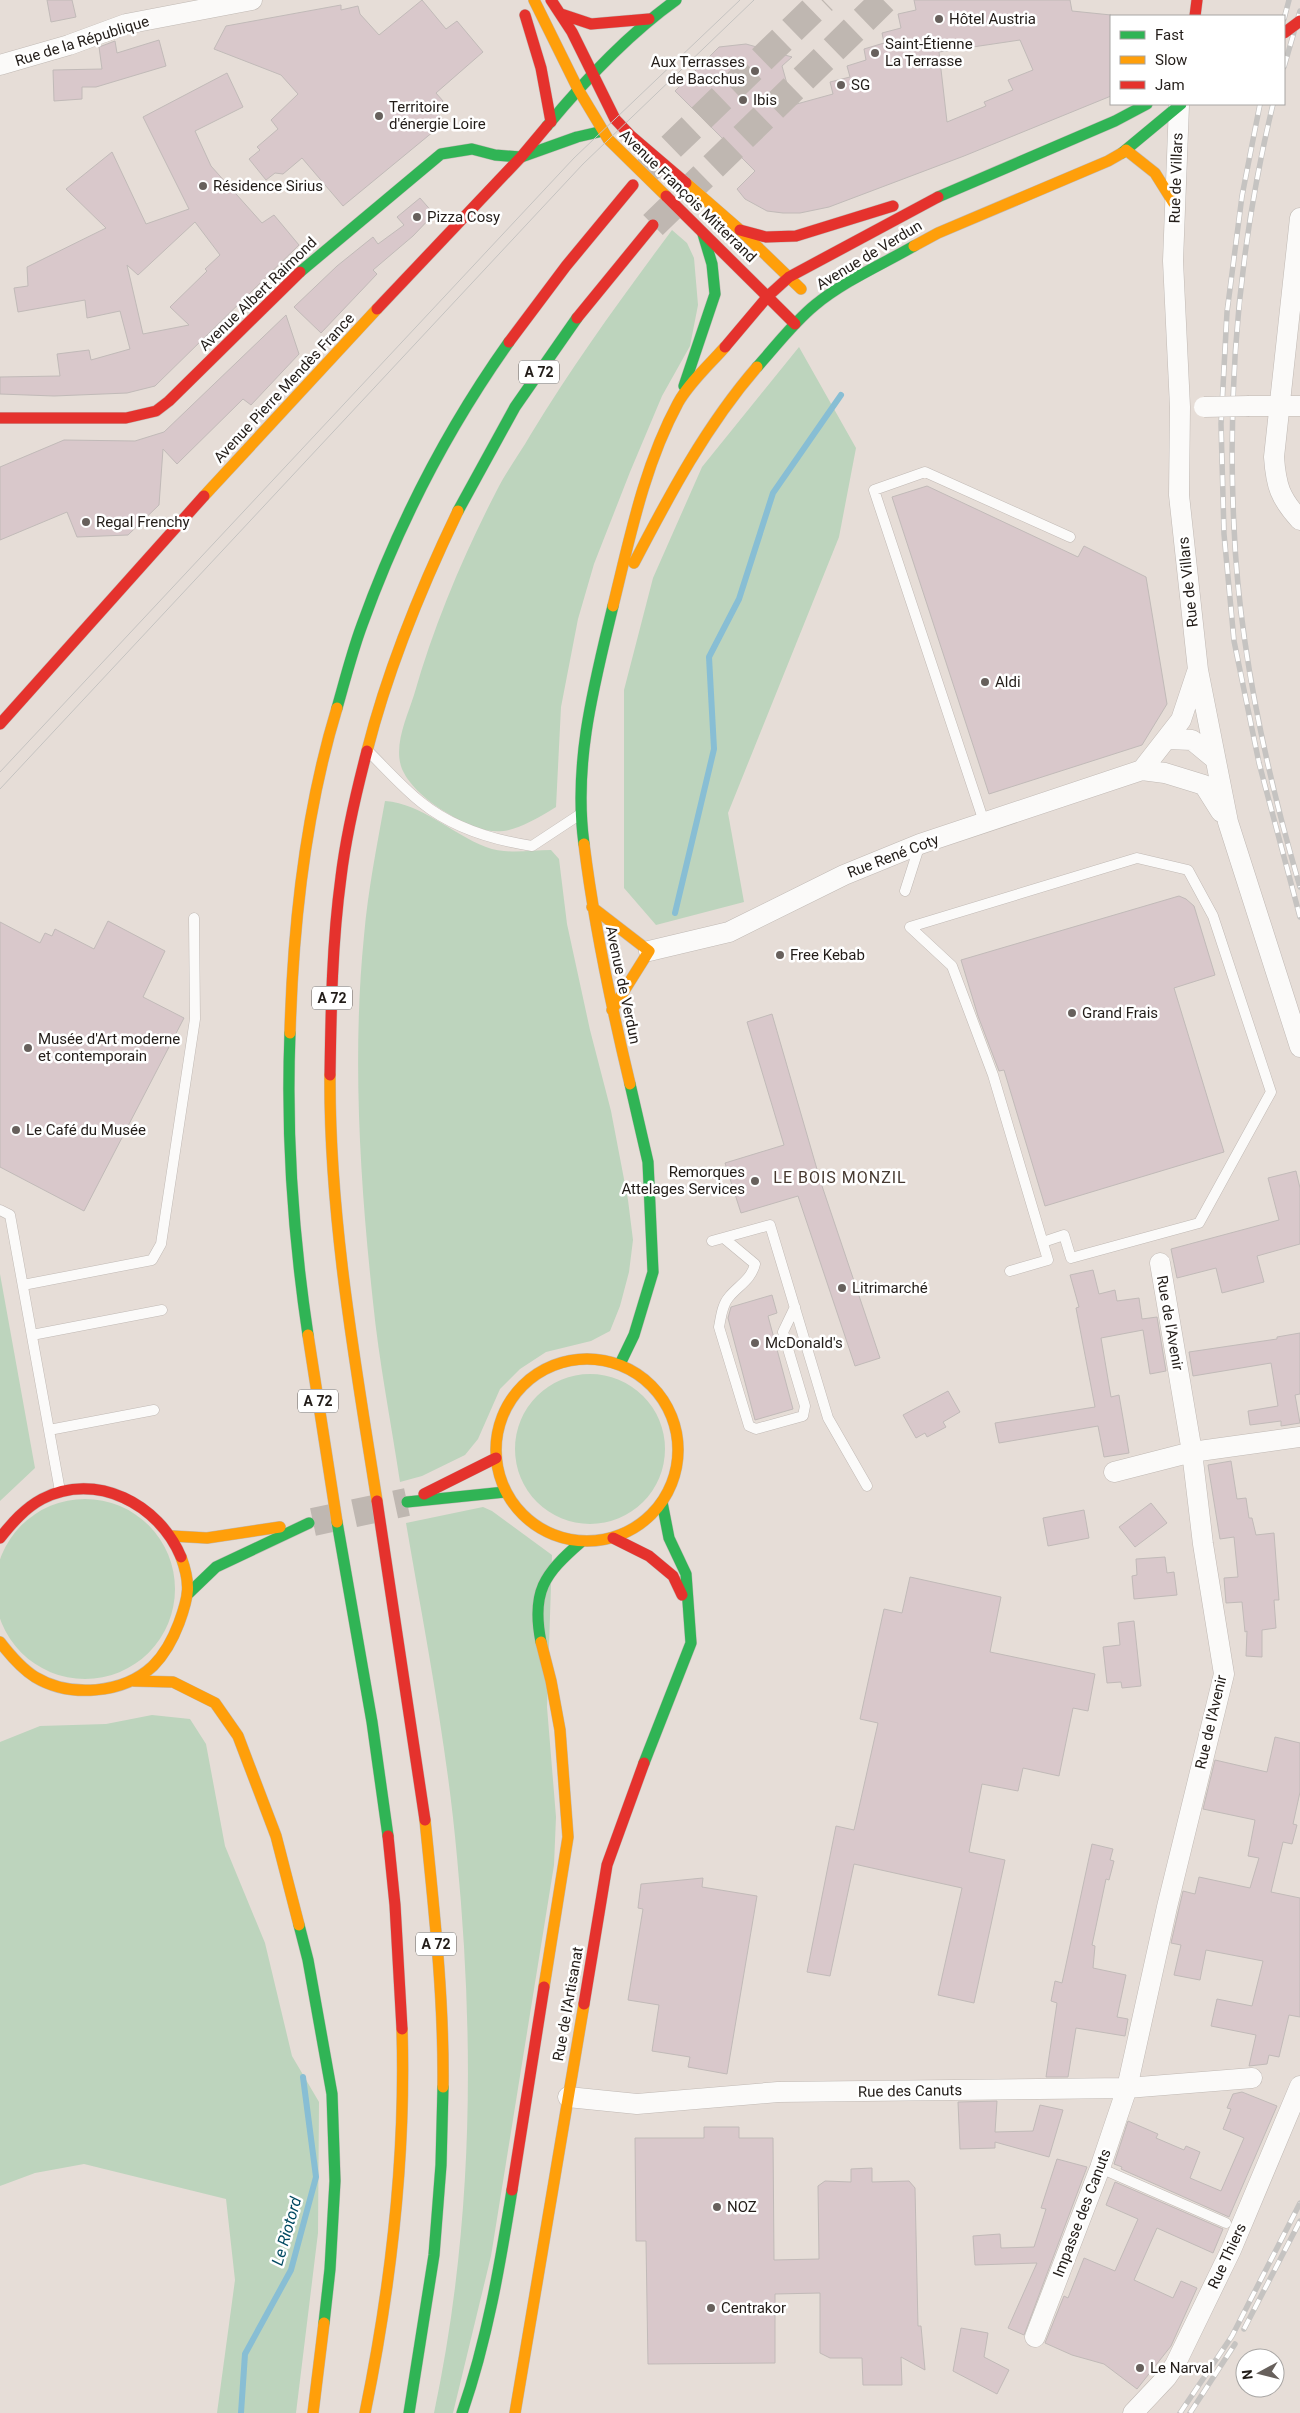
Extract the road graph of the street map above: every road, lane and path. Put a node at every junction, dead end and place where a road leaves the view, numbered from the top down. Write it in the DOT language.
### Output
graph roads {
  1 [pos="252,0"];
  2 [pos="534,0"];
  3 [pos="552,0"];
  4 [pos="676,0"];
  5 [pos="1197,0"];
  6 [pos="520,3"];
  7 [pos="560,14"];
  8 [pos="1194,15"];
  9 [pos="649,18"];
  10 [pos="1300,21"];
  11 [pos="1285,32"];
  12 [pos="0,65"];
  13 [pos="593,75"];
  14 [pos="578,90"];
  15 [pos="1145,105"];
  16 [pos="1179,105"];
  17 [pos="1180,105"];
  18 [pos="551,122"];
  19 [pos="603,131"];
  20 [pos="1126,150"];
  21 [pos="521,158"];
  22 [pos="633,185"];
  23 [pos="934,199"];
  24 [pos="1175,205"];
  25 [pos="1300,218"];
  26 [pos="653,225"];
  27 [pos="740,230"];
  28 [pos="703,234"];
  29 [pos="1298,253"];
  30 [pos="789,277"];
  31 [pos="768,296"];
  32 [pos="816,305"];
  33 [pos="795,324"];
  34 [pos="679,401"];
  35 [pos="1279,406"];
  36 [pos="1300,406"];
  37 [pos="1180,407"];
  38 [pos="0,418"];
  39 [pos="1300,520"];
  40 [pos="1070,537"];
  41 [pos="612,606"];
  42 [pos="1198,670"];
  43 [pos="0,724"];
  44 [pos="1168,739"];
  45 [pos="368,751"];
  46 [pos="1215,760"];
  47 [pos="1142,770"];
  48 [pos="580,814"];
  49 [pos="984,822"];
  50 [pos="1228,822"];
  51 [pos="920,844"];
  52 [pos="905,890"];
  53 [pos="592,906"];
  54 [pos="194,918"];
  55 [pos="650,951"];
  56 [pos="612,1010"];
  57 [pos="1300,1047"];
  58 [pos="0,1210"];
  59 [pos="725,1239"];
  60 [pos="712,1241"];
  61 [pos="1043,1242"];
  62 [pos="1160,1263"];
  63 [pos="1010,1272"];
  64 [pos="23,1285"];
  65 [pos="795,1307"];
  66 [pos="162,1310"];
  67 [pos="32,1335"];
  68 [pos="620,1364"];
  69 [pos="154,1410"];
  70 [pos="49,1430"];
  71 [pos="1300,1437"];
  72 [pos="1192,1452"];
  73 [pos="496,1458"];
  74 [pos="1114,1472"];
  75 [pos="867,1486"];
  76 [pos="60,1492"];
  77 [pos="505,1492"];
  78 [pos="662,1502"];
  79 [pos="172,1536"];
  80 [pos="0,1538"];
  81 [pos="613,1538"];
  82 [pos="581,1542"];
  83 [pos="189,1593"];
  84 [pos="690,1612"];
  85 [pos="0,1642"];
  86 [pos="134,1681"];
  87 [pos="1252,2078"];
  88 [pos="1300,2086"];
  89 [pos="1127,2088"];
  90 [pos="568,2097"];
  91 [pos="1100,2168"];
  92 [pos="1226,2224"];
  93 [pos="1035,2337"];
  94 [pos="313,2413"];
  95 [pos="365,2413"];
  96 [pos="409,2413"];
  97 [pos="462,2413"];
  98 [pos="516,2413"];
  99 [pos="1133,2413"];
  1 -- 12 [label="street, Rue de la République"];
  2 -- 14 [label="main road, Avenue François Mitterrand"];
  3 -- 7 [label="main road, Avenue François Mitterrand"];
  4 -- 9 [label="main road, Avenue Pierre Mendès France"];
  5 -- 8 [label="main road"];
  6 -- 18 [label="main road"];
  7 -- 9 [label="main road"];
  7 -- 13 [label="main road, Avenue François Mitterrand"];
  9 -- 13 [label="main road, Avenue Pierre Mendès France"];
  10 -- 11 [label="main road, bridge"];
  13 -- 14 [label="main road, Avenue Pierre Mendès France"];
  13 -- 27 [label="main road, Avenue François Mitterrand"];
  14 -- 18 [label="main road, Avenue Pierre Mendès France"];
  14 -- 19 [label="main road, Avenue François Mitterrand"];
  15 -- 23 [label="main road, Avenue de Verdun"];
  16 -- 20 [label="main road, Avenue de Verdun"];
  17 -- 24 [label="street, Rue de Villars"];
  18 -- 21 [label="main road, Avenue Pierre Mendès France"];
  19 -- 21 [label="main road"];
  19 -- 28 [label="main road, Avenue François Mitterrand"];
  20 -- 24 [label="main road"];
  20 -- 32 [label="main road, Avenue de Verdun"];
  21 -- 38 [label="main road, Avenue Albert Raimond"];
  21 -- 43 [label="main road, Avenue Pierre Mendès France"];
  22 -- 95 [label="main road, A 72"];
  23 -- 27 [label="main road"];
  23 -- 30 [label="main road, Avenue de Verdun"];
  24 -- 37 [label="street, Rue de Villars"];
  25 -- 29 [label="street"];
  26 -- 45 [label="main road, A 72"];
  27 -- 30 [label="main road, Avenue François Mitterrand"];
  28 -- 31 [label="main road, Avenue François Mitterrand"];
  28 -- 34 [label="main road"];
  29 -- 35 [label="street"];
  30 -- 31 [label="main road, Avenue de Verdun"];
  30 -- 32 [label="main road, Avenue François Mitterrand"];
  31 -- 33 [label="main road, Avenue François Mitterrand"];
  31 -- 34 [label="main road, Avenue de Verdun"];
  32 -- 33 [label="main road, Avenue de Verdun"];
  33 -- 41 [label="main road, Avenue de Verdun"];
  34 -- 41 [label="main road, Avenue de Verdun"];
  35 -- 36 [label="street"];
  35 -- 37 [label="street, bridge"];
  35 -- 39 [label="street"];
  37 -- 42 [label="street, Rue de Villars"];
  40 -- 49 [label="lane"];
  41 -- 48 [label="main road, Avenue de Verdun"];
  42 -- 44 [label="street"];
  42 -- 46 [label="street, Rue de Villars"];
  44 -- 46 [label="street"];
  44 -- 47 [label="street"];
  45 -- 48 [label="lane"];
  45 -- 96 [label="main road, A 72"];
  46 -- 50 [label="street, Rue de Villars"];
  47 -- 49 [label="street, Rue René Coty"];
  47 -- 50 [label="street, Rue René Coty"];
  48 -- 53 [label="main road, Avenue de Verdun"];
  49 -- 51 [label="street, Rue René Coty"];
  50 -- 57 [label="street, Rue de Villars"];
  51 -- 52 [label="lane"];
  51 -- 55 [label="street, Rue René Coty"];
  53 -- 55 [label="main road"];
  53 -- 56 [label="main road, Avenue de Verdun"];
  54 -- 64 [label="lane"];
  55 -- 56 [label="main road"];
  56 -- 68 [label="main road, Avenue de Verdun"];
  58 -- 64 [label="lane"];
  59 -- 60 [label="lane"];
  59 -- 65 [label="lane"];
  59 -- 65 [label="lane"];
  61 -- 61 [label="lane"];
  61 -- 63 [label="lane"];
  62 -- 72 [label="street, Rue de l'Avenir"];
  64 -- 67 [label="lane"];
  65 -- 75 [label="lane"];
  66 -- 67 [label="lane"];
  67 -- 70 [label="lane"];
  68 -- 73 [label="main road"];
  68 -- 78 [label="main road"];
  69 -- 70 [label="lane"];
  70 -- 76 [label="lane"];
  71 -- 72 [label="street"];
  72 -- 74 [label="street"];
  72 -- 89 [label="street, Rue de l'Avenir"];
  73 -- 77 [label="main road"];
  73 -- 77 [label="main road"];
  76 -- 79 [label="main road"];
  76 -- 80 [label="main road"];
  77 -- 82 [label="main road"];
  78 -- 81 [label="main road"];
  78 -- 84 [label="main road, Rue de l'Artisanat"];
  79 -- 83 [label="main road"];
  79 -- 83 [label="main road"];
  81 -- 82 [label="main road"];
  81 -- 84 [label="main road, Rue de l'Artisanat"];
  82 -- 97 [label="main road"];
  83 -- 86 [label="main road"];
  84 -- 90 [label="main road, Rue de l'Artisanat"];
  85 -- 86 [label="main road"];
  86 -- 94 [label="main road"];
  87 -- 89 [label="street, Rue des Canuts"];
  88 -- 99 [label="street, Rue Thiers"];
  89 -- 90 [label="street, Rue des Canuts"];
  89 -- 91 [label="street, Impasse des Canuts"];
  90 -- 98 [label="main road, Rue de l'Artisanat"];
  91 -- 92 [label="lane"];
  91 -- 93 [label="street, Impasse des Canuts"];
}
